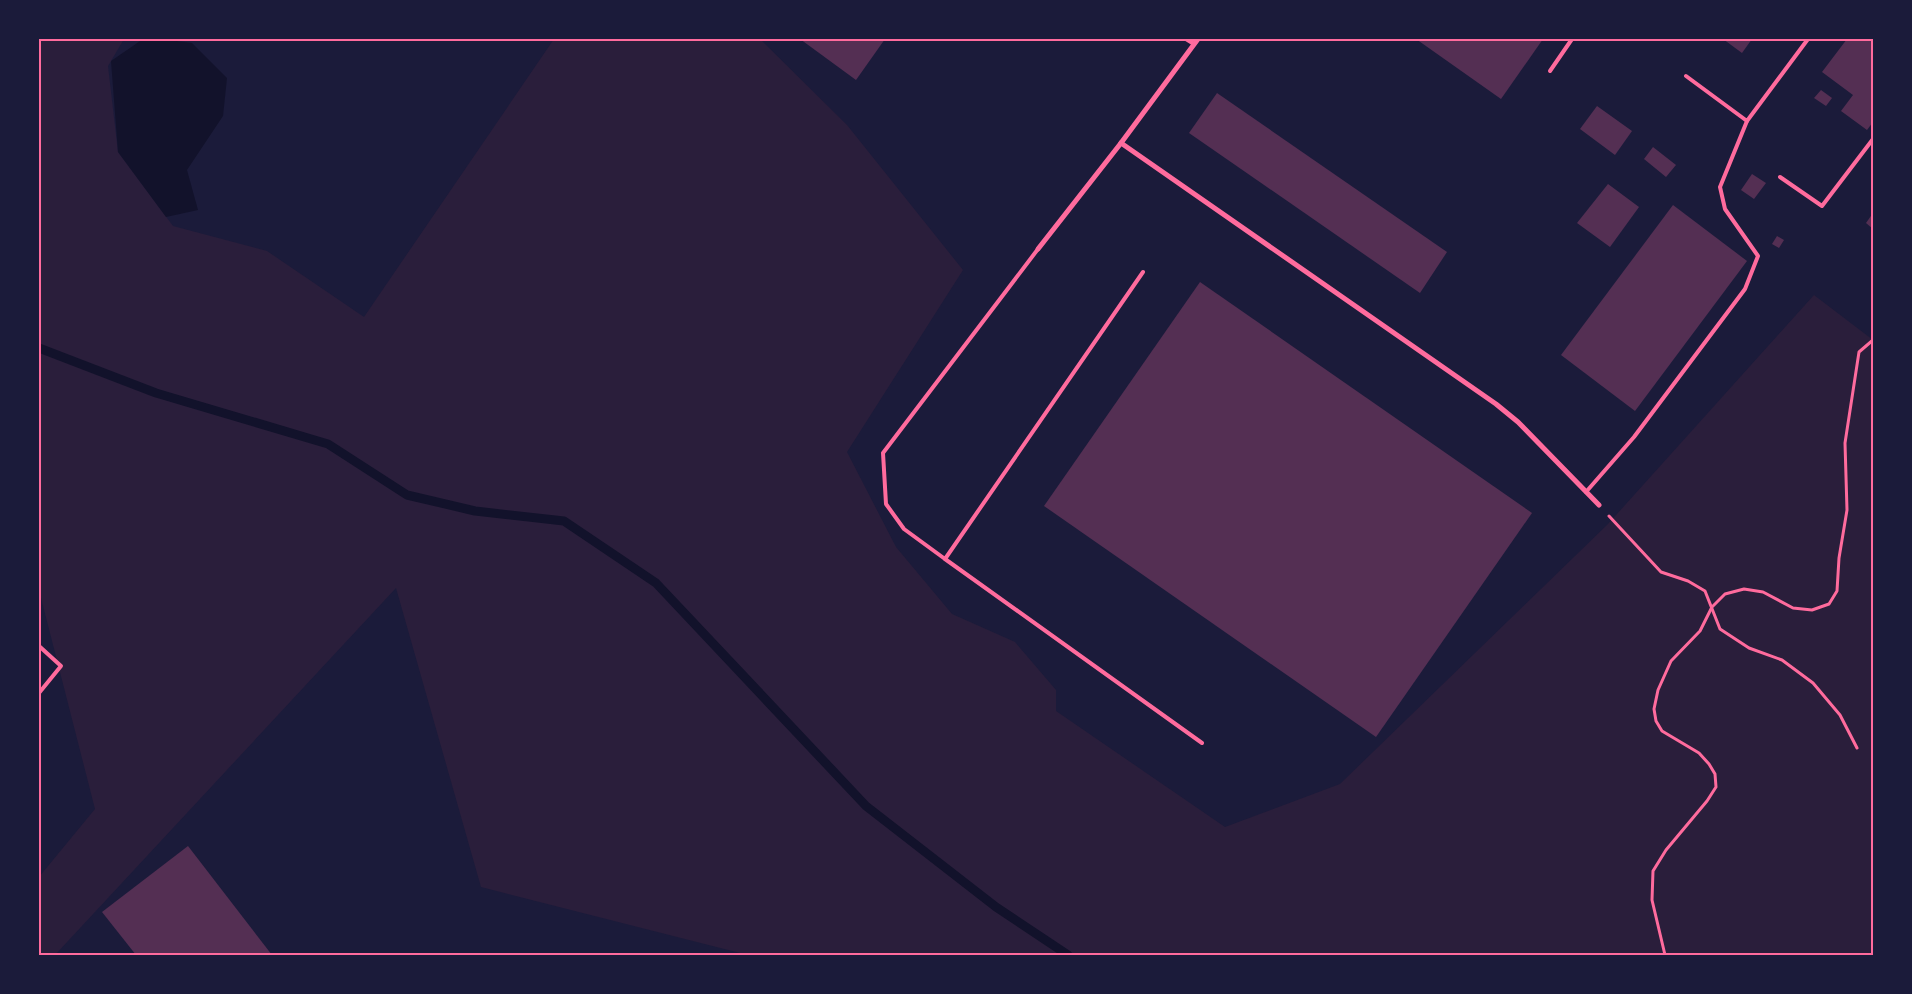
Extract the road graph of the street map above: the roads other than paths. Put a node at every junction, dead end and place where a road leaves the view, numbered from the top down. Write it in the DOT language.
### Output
graph roads {
  1 [pos="1186,39"];
  2 [pos="1198,39"];
  3 [pos="1572,39"];
  4 [pos="1808,39"];
  5 [pos="1194,44"];
  6 [pos="1550,71"];
  7 [pos="1686,76"];
  8 [pos="1747,121"];
  9 [pos="1873,139"];
  10 [pos="1121,143"];
  11 [pos="1780,177"];
  12 [pos="1038,249"];
  13 [pos="1143,272"];
  14 [pos="1586,492"];
  15 [pos="1599,505"];
  16 [pos="945,559"];
  17 [pos="39,646"];
  18 [pos="39,694"];
  19 [pos="1202,743"];
  1 -- 5 [label="lane"];
  2 -- 5 [label="street"];
  3 -- 6 [label="lane"];
  4 -- 8 [label="lane"];
  5 -- 10 [label="street"];
  7 -- 8 [label="lane"];
  8 -- 14 [label="lane"];
  9 -- 11 [label="lane"];
  10 -- 12 [label="street"];
  10 -- 14 [label="street"];
  12 -- 16 [label="lane"];
  13 -- 16 [label="lane"];
  14 -- 15 [label="street"];
  16 -- 19 [label="lane"];
  17 -- 18 [label="lane"];
}
